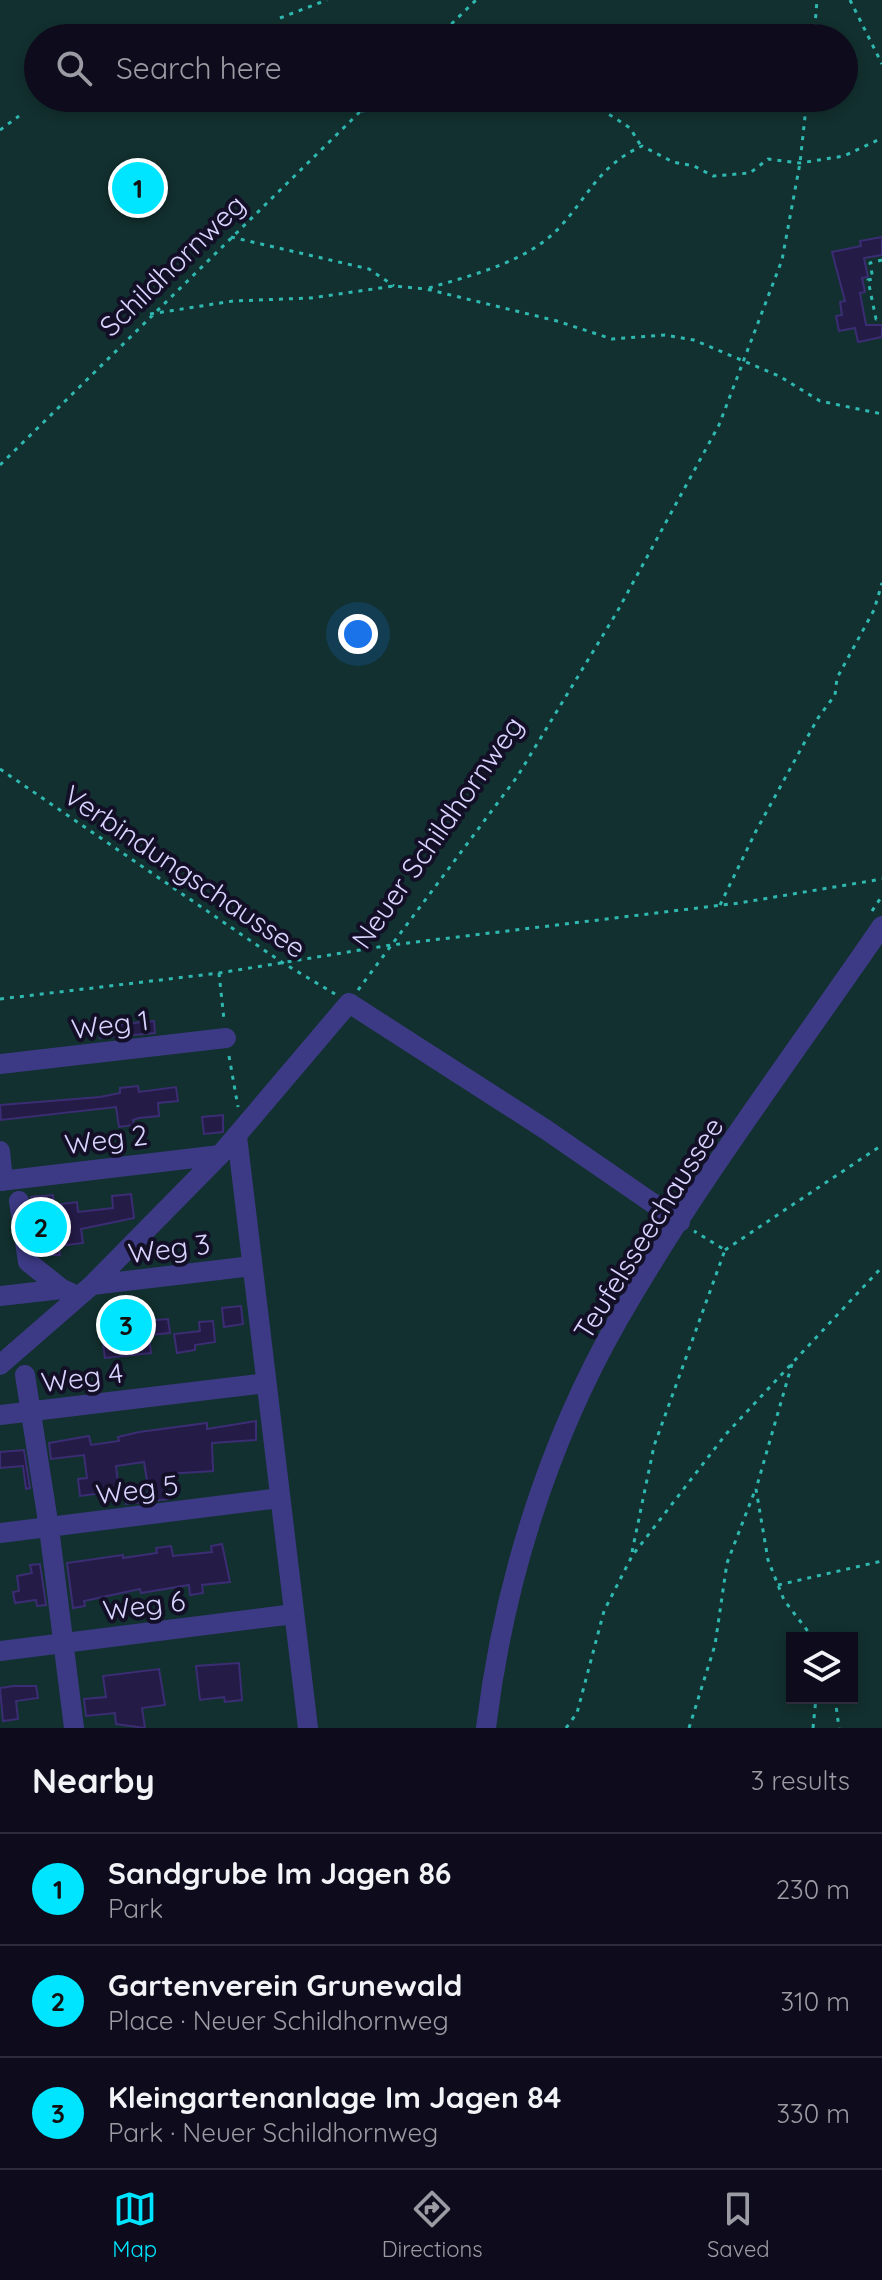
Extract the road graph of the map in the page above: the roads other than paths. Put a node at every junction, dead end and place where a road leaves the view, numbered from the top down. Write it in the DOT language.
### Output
graph roads {
  1 [pos="882,926"];
  2 [pos="226,1038"];
  3 [pos="0,1064"];
  4 [pos="237,1136"];
  5 [pos="0,1151"];
  6 [pos="220,1155"];
  7 [pos="2,1181"];
  8 [pos="19,1201"];
  9 [pos="680,1222"];
  10 [pos="252,1266"];
  11 [pos="77,1290"];
  12 [pos="0,1296"];
  13 [pos="0,1365"];
  14 [pos="25,1375"];
  15 [pos="266,1383"];
  16 [pos="32,1411"];
  17 [pos="0,1415"];
  18 [pos="280,1498"];
  19 [pos="49,1528"];
  20 [pos="0,1533"];
  21 [pos="294,1614"];
  22 [pos="63,1643"];
  23 [pos="0,1651"];
  24 [pos="74,1728"];
  25 [pos="308,1728"];
  26 [pos="486,1728"];
  1 -- 9 [label="street, Teufelsseechaussee"];
  2 -- 3 [label="street, Weg 1"];
  4 -- 6 [label="street"];
  4 -- 9 [label="street"];
  4 -- 10 [label="street"];
  5 -- 7 [label="street"];
  6 -- 7 [label="street, Weg 2"];
  6 -- 11 [label="street"];
  8 -- 11 [label="street"];
  9 -- 26 [label="street, Teufelsseechaussee"];
  10 -- 11 [label="street, Weg 3"];
  10 -- 15 [label="street"];
  11 -- 12 [label="street, Weg 3"];
  11 -- 13 [label="street"];
  14 -- 16 [label="street"];
  15 -- 16 [label="street, Weg 4"];
  15 -- 18 [label="street"];
  16 -- 17 [label="street, Weg 4"];
  16 -- 19 [label="street"];
  18 -- 19 [label="street, Weg 5"];
  18 -- 21 [label="street"];
  19 -- 20 [label="street, Weg 5"];
  19 -- 22 [label="street"];
  21 -- 22 [label="street, Weg 6"];
  21 -- 25 [label="street"];
  22 -- 23 [label="street, Weg 6"];
  22 -- 24 [label="street"];
}
